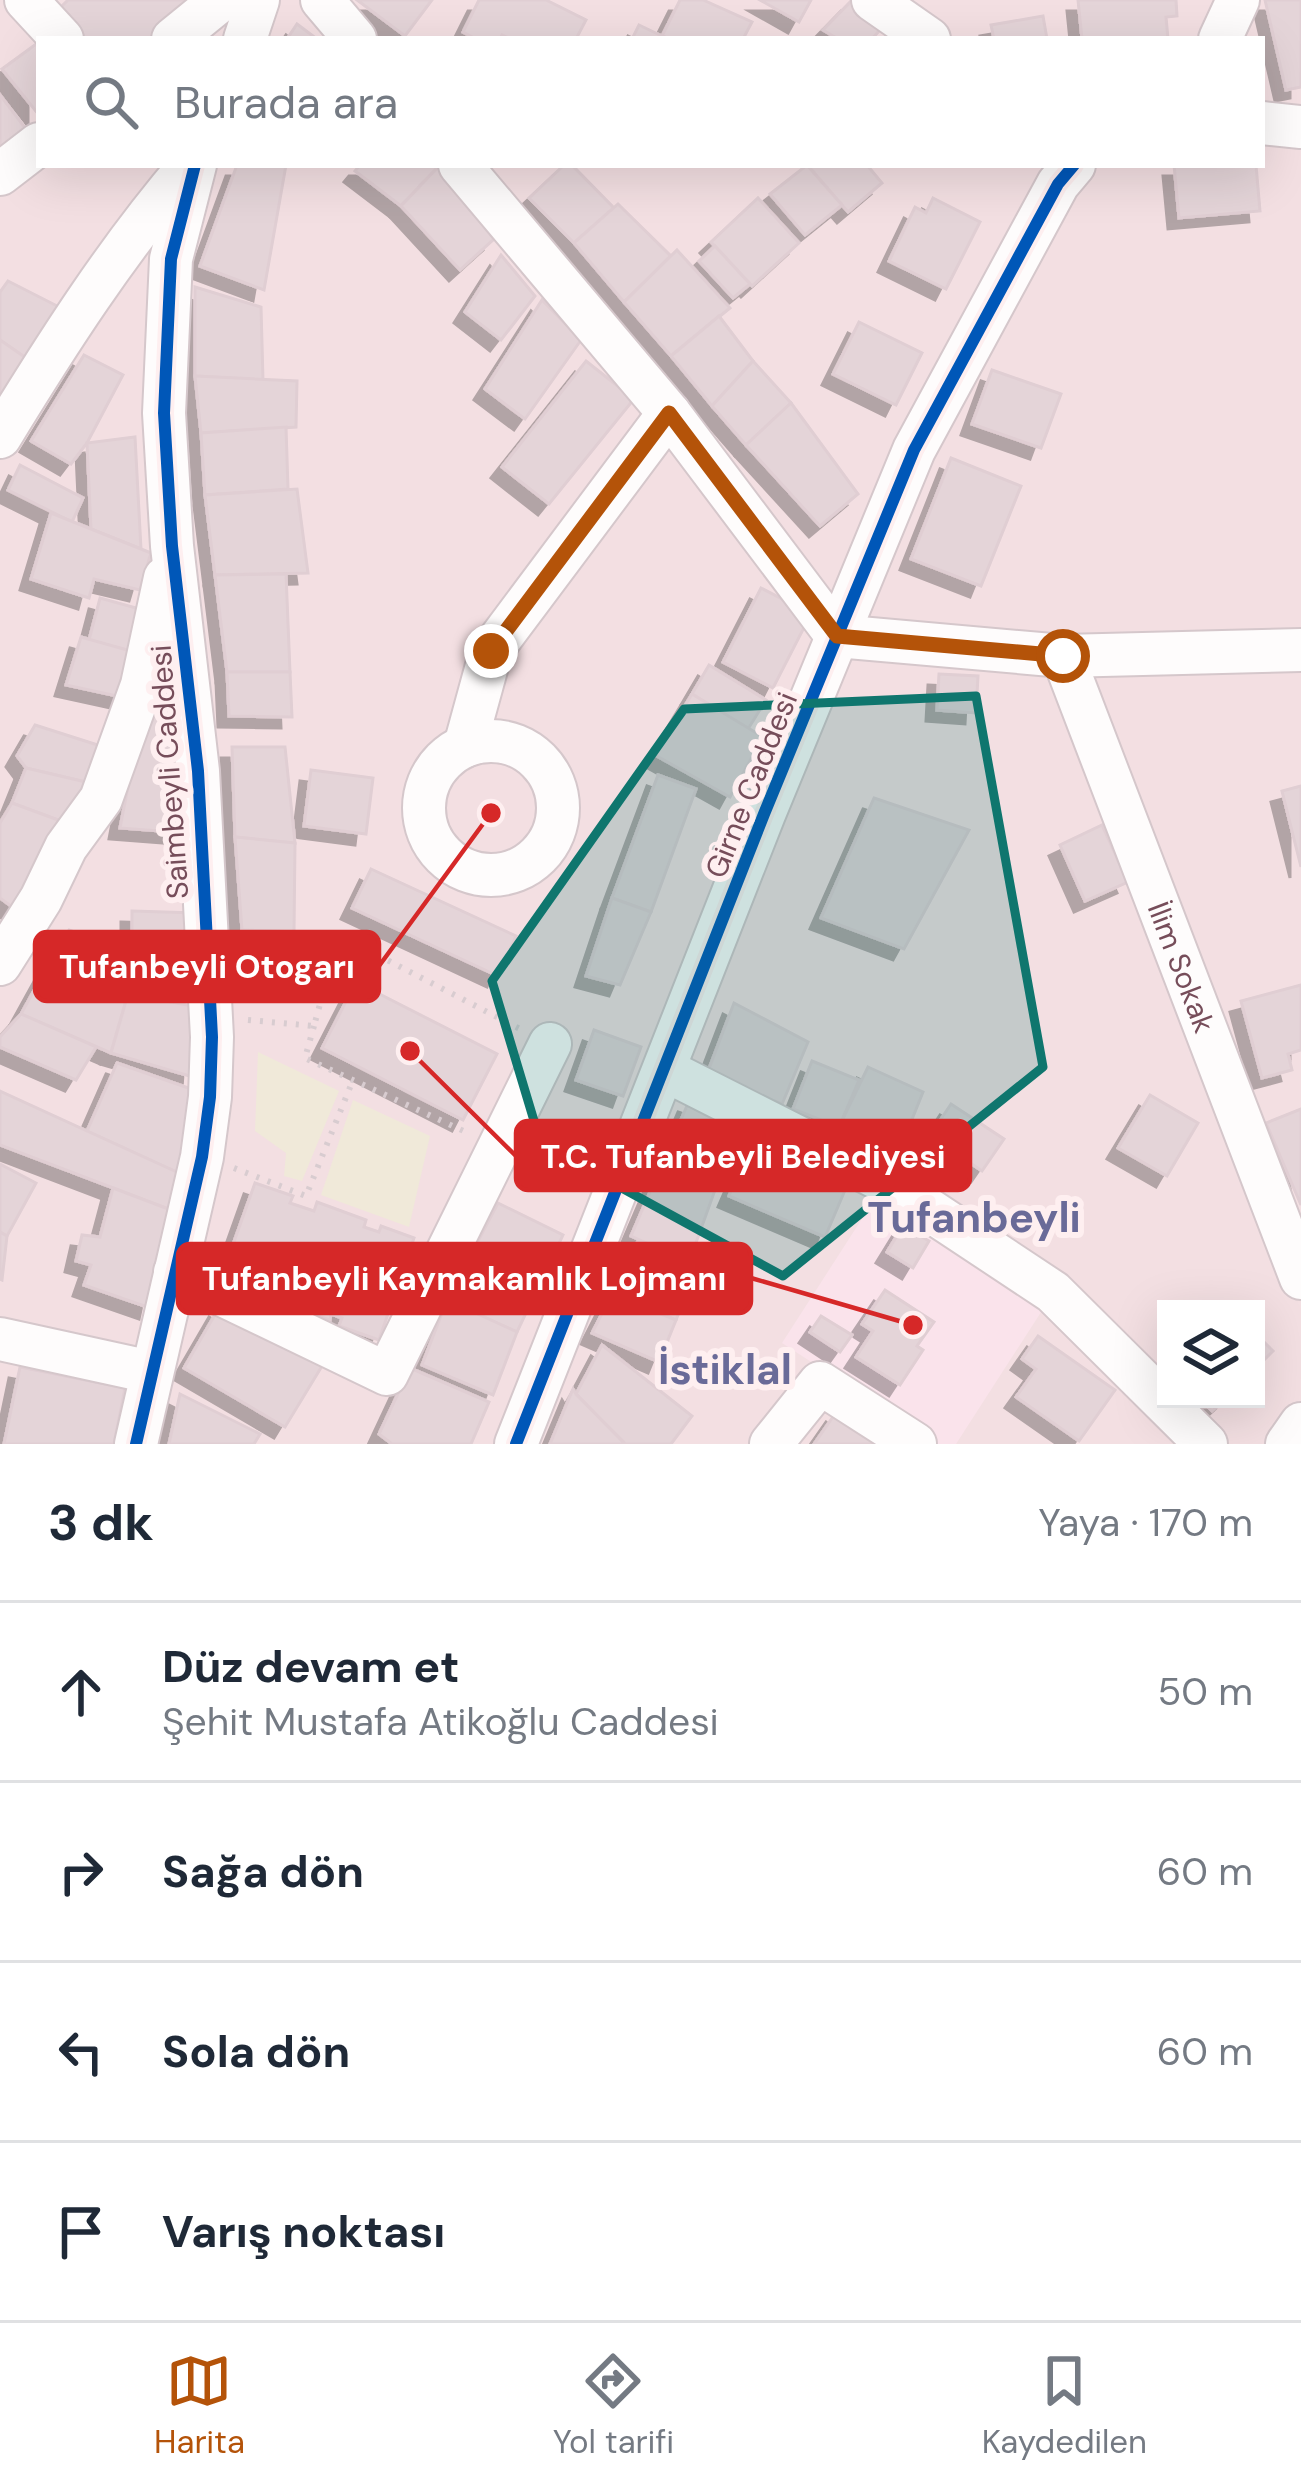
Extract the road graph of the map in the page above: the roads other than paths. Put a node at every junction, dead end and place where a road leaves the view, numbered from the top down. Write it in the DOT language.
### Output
graph roads {
  1 [pos="26,0"];
  2 [pos="221,0"];
  3 [pos="258,0"];
  4 [pos="322,0"];
  5 [pos="873,0"];
  6 [pos="1238,0"];
  7 [pos="59,36"];
  8 [pos="177,36"];
  9 [pos="246,36"];
  10 [pos="352,36"];
  11 [pos="925,36"];
  12 [pos="1221,36"];
  13 [pos="36,146"];
  14 [pos="190,168"];
  15 [pos="192,168"];
  16 [pos="463,168"];
  17 [pos="1071,168"];
  18 [pos="0,174"];
  19 [pos="669,413"];
  20 [pos="0,437"];
  21 [pos="172,546"];
  22 [pos="837,636"];
  23 [pos="1301,650"];
  24 [pos="1063,656"];
  25 [pos="465,746"];
  26 [pos="0,964"];
  27 [pos="550,1044"];
  28 [pos="665,1070"];
  29 [pos="176,1272"];
  30 [pos="1301,1278"];
  31 [pos="0,1339"];
  32 [pos="152,1372"];
  33 [pos="1301,1424"];
  34 [pos="136,1444"];
  35 [pos="516,1444"];
  36 [pos="771,1444"];
  37 [pos="916,1444"];
  38 [pos="1206,1444"];
  39 [pos="1287,1444"];
  1 -- 7 [label="street"];
  2 -- 8 [label="street"];
  3 -- 9 [label="street"];
  4 -- 10 [label="street"];
  5 -- 11 [label="street"];
  6 -- 12 [label="street"];
  13 -- 18 [label="street"];
  14 -- 20 [label="street"];
  15 -- 21 [label="street, Saimbeyli Caddesi"];
  16 -- 19 [label="street"];
  17 -- 22 [label="street, Girne Caddesi"];
  19 -- 22 [label="street"];
  19 -- 25 [label="street"];
  21 -- 26 [label="street"];
  21 -- 29 [label="street, Saimbeyli Caddesi"];
  22 -- 24 [label="street"];
  22 -- 28 [label="street, Girne Caddesi"];
  23 -- 24 [label="street"];
  24 -- 30 [label="street, İlim Sokak"];
  27 -- 29 [label="street"];
  28 -- 35 [label="street, Girne Caddesi"];
  28 -- 38 [label="street"];
  29 -- 32 [label="street, Saimbeyli Caddesi"];
  31 -- 32 [label="street"];
  32 -- 34 [label="street, Saimbeyli Caddesi"];
  33 -- 39 [label="street"];
  36 -- 37 [label="street"];
}
